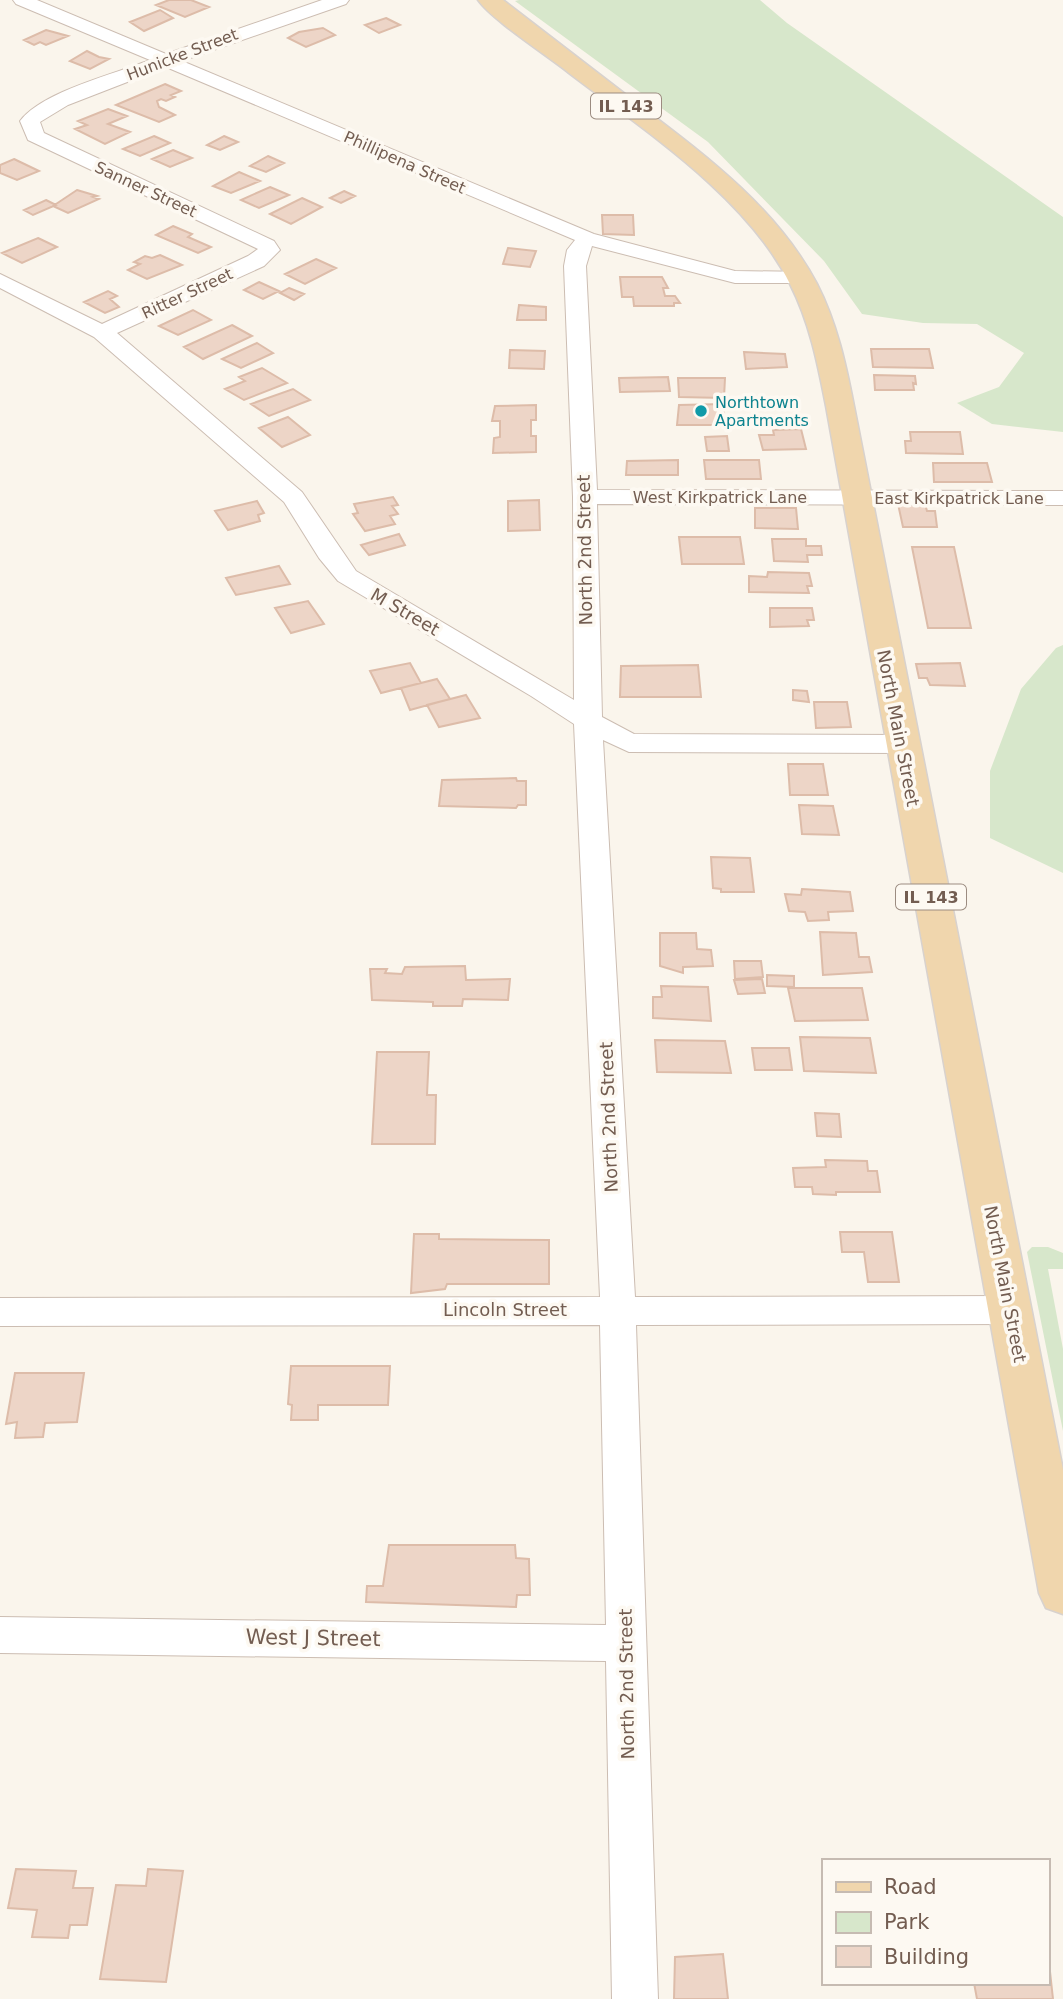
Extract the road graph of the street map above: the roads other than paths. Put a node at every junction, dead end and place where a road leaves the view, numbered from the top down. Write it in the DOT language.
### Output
graph roads {
  1 [pos="22,0"];
  2 [pos="340,0"];
  3 [pos="489,0"];
  4 [pos="165,59"];
  5 [pos="30,121"];
  6 [pos="587,238"];
  7 [pos="269,250"];
  8 [pos="800,277"];
  9 [pos="0,280"];
  10 [pos="102,332"];
  11 [pos="584,497"];
  12 [pos="1063,498"];
  13 [pos="856,499"];
  14 [pos="588,722"];
  15 [pos="901,744"];
  16 [pos="618,1309"];
  17 [pos="1010,1310"];
  18 [pos="0,1312"];
  19 [pos="1063,1593"];
  20 [pos="0,1635"];
  21 [pos="626,1643"];
  22 [pos="635,1999"];
  1 -- 4 [label="street, Phillipena Street"];
  2 -- 4 [label="street, Hunicke Street"];
  3 -- 8 [label="main road, North Main Street / IL 143"];
  4 -- 5 [label="street, Hunicke Street"];
  4 -- 6 [label="street, Phillipena Street"];
  5 -- 7 [label="street, Sanner Street"];
  6 -- 8 [label="street, Phillipena Street"];
  6 -- 11 [label="street, North 2nd Street"];
  7 -- 10 [label="street, Ritter Street"];
  8 -- 13 [label="main road, North Main Street / IL 143"];
  9 -- 10 [label="street, M Street"];
  10 -- 14 [label="street, M Street"];
  11 -- 13 [label="street, West Kirkpatrick Lane"];
  11 -- 14 [label="street, North 2nd Street"];
  12 -- 13 [label="street, East Kirkpatrick Lane"];
  13 -- 15 [label="main road, North Main Street / IL 143"];
  14 -- 15 [label="street, M Street"];
  14 -- 16 [label="street, North 2nd Street"];
  15 -- 17 [label="main road, North Main Street / IL 143"];
  16 -- 17 [label="street, Lincoln Street"];
  16 -- 18 [label="street, Lincoln Street"];
  16 -- 21 [label="street, North 2nd Street"];
  17 -- 19 [label="main road, North Main Street / IL 143"];
  20 -- 21 [label="street, West J Street"];
  21 -- 22 [label="street, North 2nd Street"];
}
